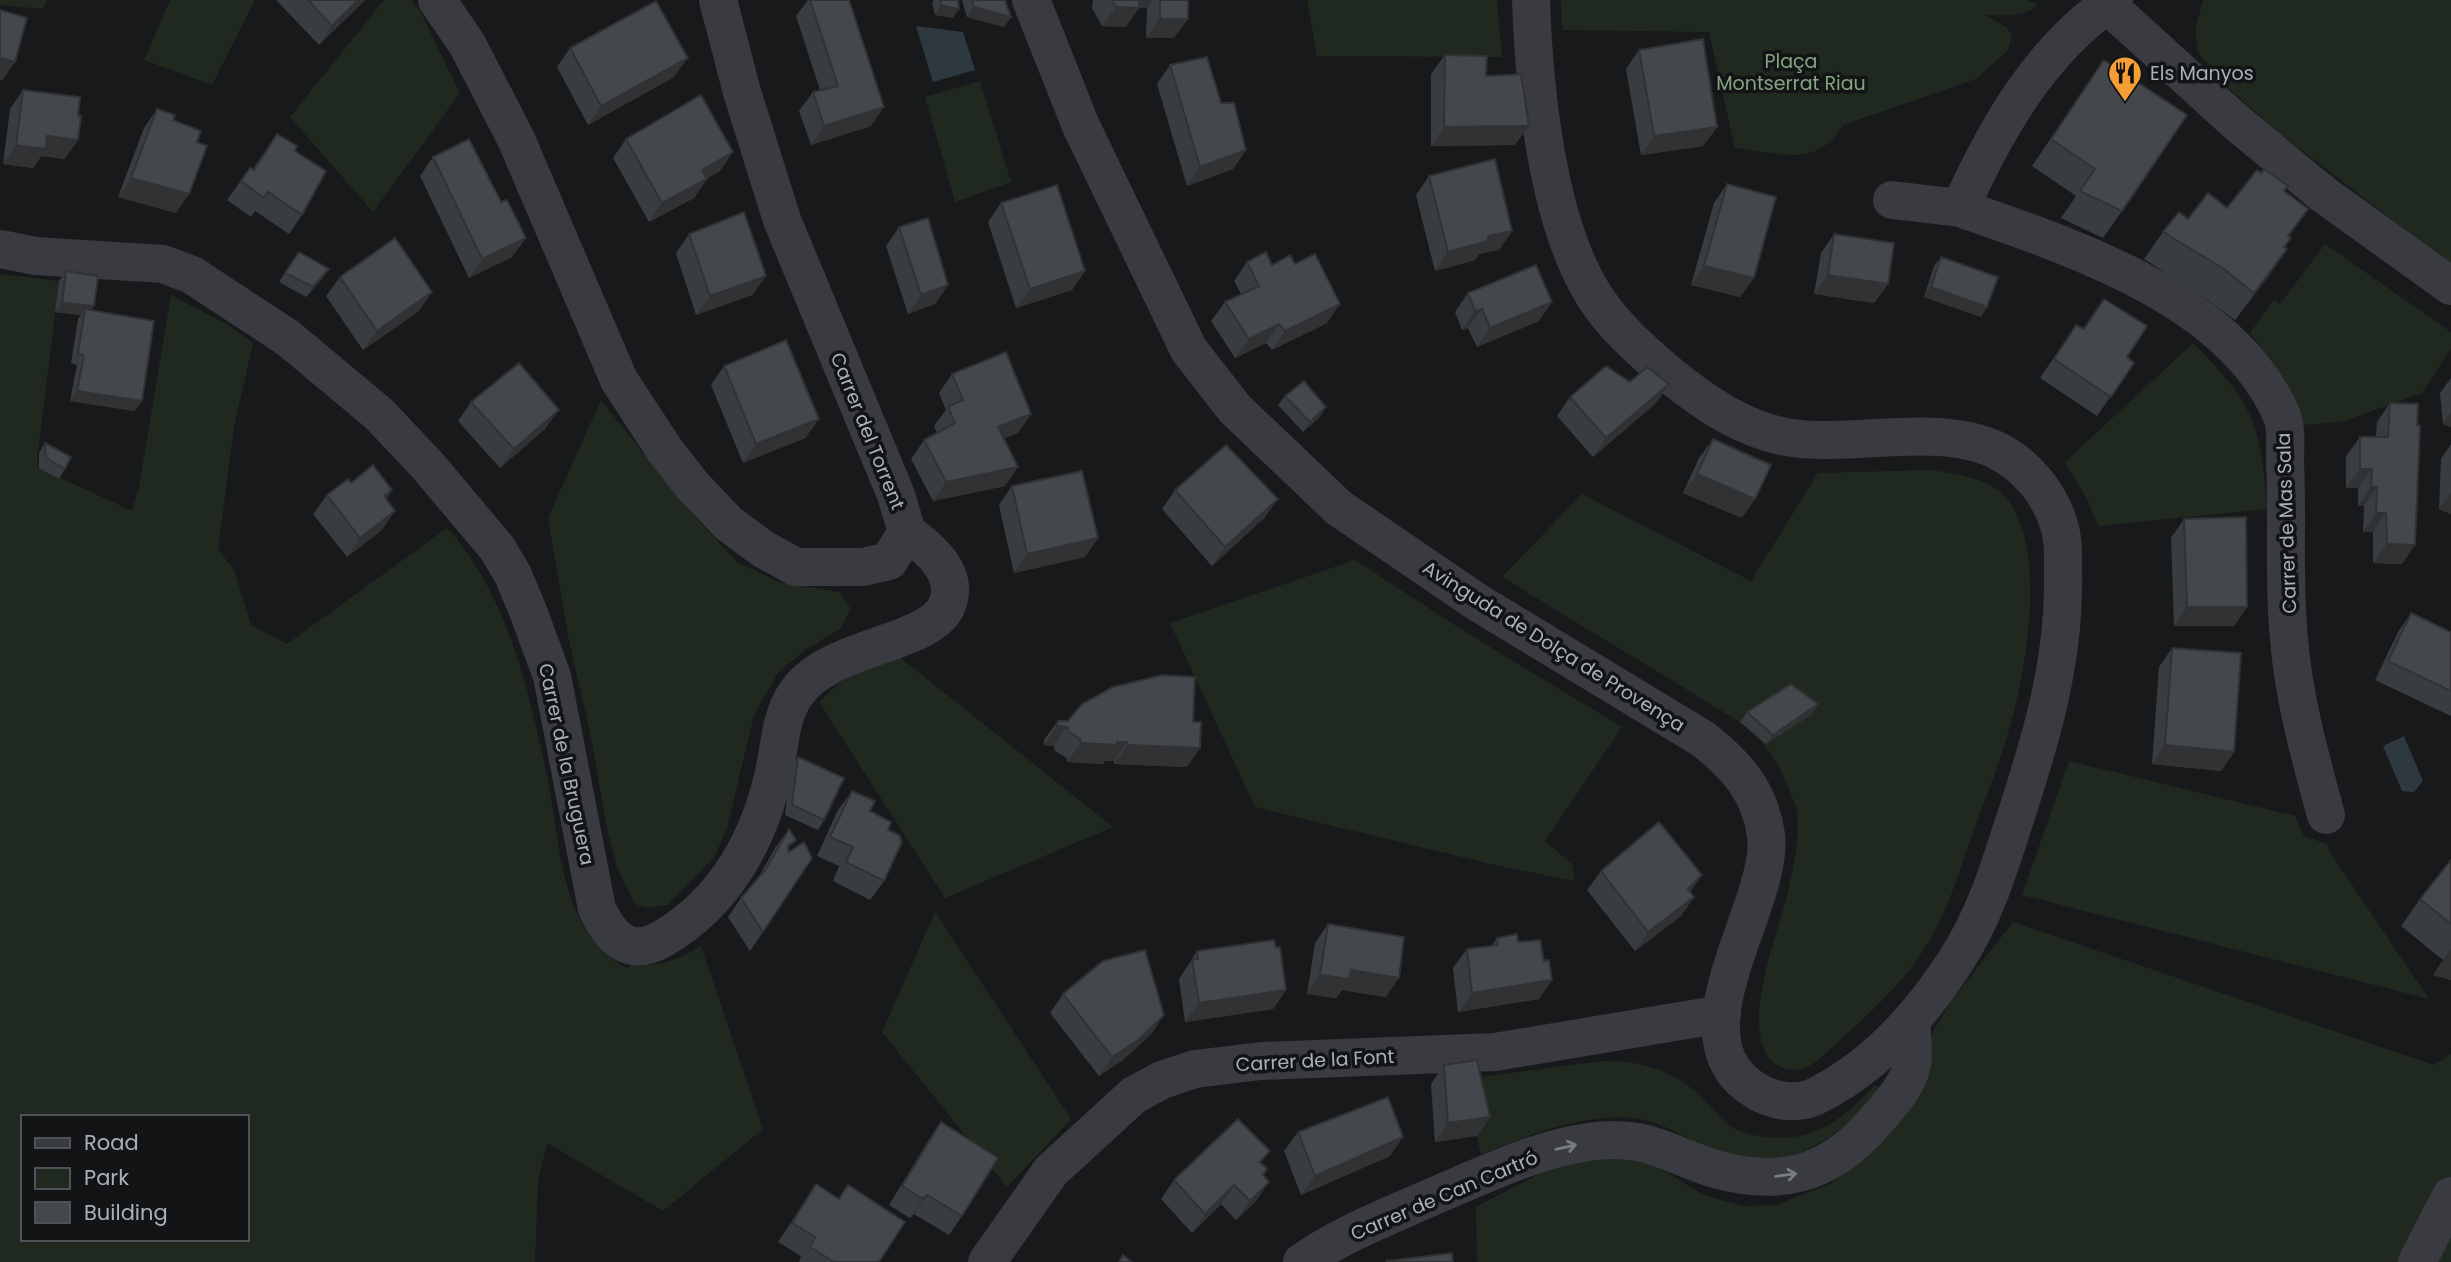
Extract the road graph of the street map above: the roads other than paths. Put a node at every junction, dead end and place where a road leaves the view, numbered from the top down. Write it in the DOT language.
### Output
graph roads {
  1 [pos="437,0"];
  2 [pos="718,0"];
  3 [pos="1031,0"];
  4 [pos="1531,0"];
  5 [pos="2108,1"];
  6 [pos="1892,200"];
  7 [pos="1960,208"];
  8 [pos="0,249"];
  9 [pos="2451,286"];
  10 [pos="907,533"];
  11 [pos="2326,815"];
  12 [pos="1722,1014"];
  13 [pos="1911,1021"];
  14 [pos="2451,1196"];
  15 [pos="987,1262"];
  16 [pos="1302,1262"];
  17 [pos="2417,1262"];
  1 -- 10 [label="street, Carrer del Torrent"];
  2 -- 10 [label="street, Carrer del Torrent"];
  3 -- 12 [label="street, Avinguda de Dolça de Provença"];
  4 -- 13 [label="street, Avinguda de Dolça de Provença"];
  5 -- 7 [label="street"];
  5 -- 9 [label="street"];
  6 -- 7 [label="street, Carrer de Mas Sala"];
  7 -- 11 [label="street, Carrer de Mas Sala"];
  8 -- 10 [label="street, Carrer de la Bruguera"];
  12 -- 13 [label="street, Avinguda de Dolça de Provença"];
  12 -- 15 [label="street, Carrer de la Font"];
  16 -- 13 [label="street, Carrer de Can Cartró, one-way"];
  14 -- 17 [label="street"];
}
